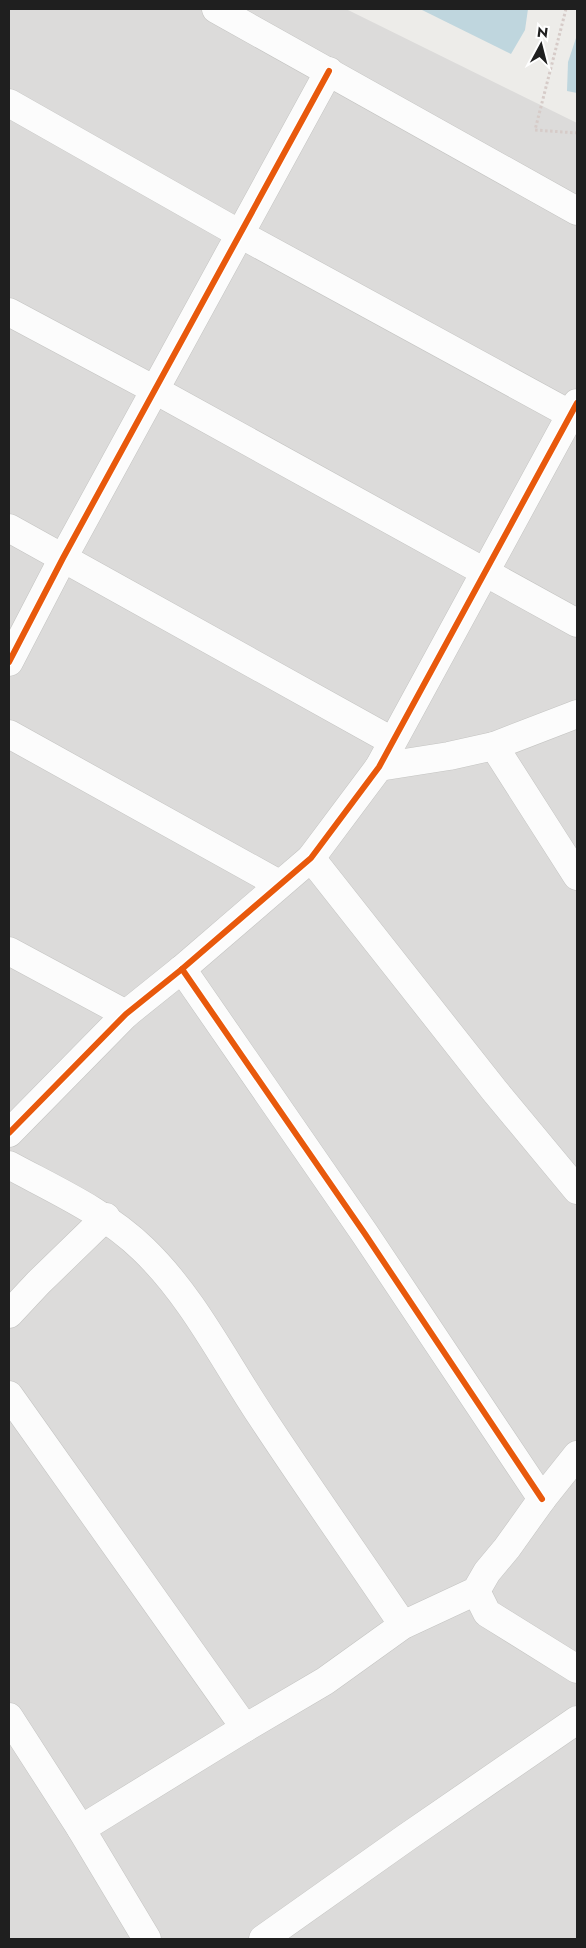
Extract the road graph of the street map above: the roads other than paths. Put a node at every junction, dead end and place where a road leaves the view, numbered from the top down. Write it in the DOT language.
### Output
graph roads {
  1 [pos="216,9"];
  2 [pos="329,71"];
  3 [pos="9,103"];
  4 [pos="577,211"];
  5 [pos="240,234"];
  6 [pos="9,312"];
  7 [pos="154,390"];
  8 [pos="575,412"];
  9 [pos="9,528"];
  10 [pos="63,558"];
  11 [pos="485,571"];
  12 [pos="577,623"];
  13 [pos="9,662"];
  14 [pos="577,714"];
  15 [pos="9,734"];
  16 [pos="392,741"];
  17 [pos="494,746"];
  18 [pos="379,767"];
  19 [pos="311,858"];
  20 [pos="577,876"];
  21 [pos="279,884"];
  22 [pos="9,951"];
  23 [pos="182,969"];
  24 [pos="126,1014"];
  25 [pos="9,1134"];
  26 [pos="9,1165"];
  27 [pos="577,1190"];
  28 [pos="106,1217"];
  29 [pos="9,1314"];
  30 [pos="9,1394"];
  31 [pos="577,1454"];
  32 [pos="542,1498"];
  33 [pos="476,1591"];
  34 [pos="403,1625"];
  35 [pos="577,1669"];
  36 [pos="9,1717"];
  37 [pos="577,1720"];
  38 [pos="245,1728"];
  39 [pos="81,1830"];
  40 [pos="147,1939"];
  41 [pos="263,1939"];
  1 -- 2 [label="street"];
  2 -- 4 [label="street"];
  2 -- 5 [label="street"];
  3 -- 5 [label="street"];
  5 -- 7 [label="street"];
  5 -- 8 [label="street"];
  6 -- 7 [label="street"];
  7 -- 10 [label="street"];
  7 -- 11 [label="street"];
  8 -- 11 [label="street"];
  9 -- 10 [label="street"];
  10 -- 13 [label="street"];
  10 -- 16 [label="street"];
  11 -- 12 [label="street"];
  11 -- 16 [label="street"];
  14 -- 17 [label="street"];
  15 -- 21 [label="street"];
  16 -- 18 [label="street"];
  17 -- 18 [label="street"];
  17 -- 20 [label="street"];
  18 -- 19 [label="street"];
  19 -- 21 [label="street"];
  19 -- 27 [label="street"];
  21 -- 23 [label="street"];
  22 -- 24 [label="street"];
  23 -- 24 [label="street"];
  23 -- 32 [label="street"];
  24 -- 25 [label="street"];
  26 -- 28 [label="street"];
  28 -- 29 [label="street"];
  28 -- 34 [label="street"];
  30 -- 38 [label="street"];
  31 -- 32 [label="street"];
  32 -- 33 [label="street"];
  33 -- 34 [label="street"];
  33 -- 35 [label="street"];
  34 -- 38 [label="street"];
  36 -- 39 [label="street"];
  37 -- 41 [label="street"];
  38 -- 39 [label="street"];
  39 -- 40 [label="street"];
}
